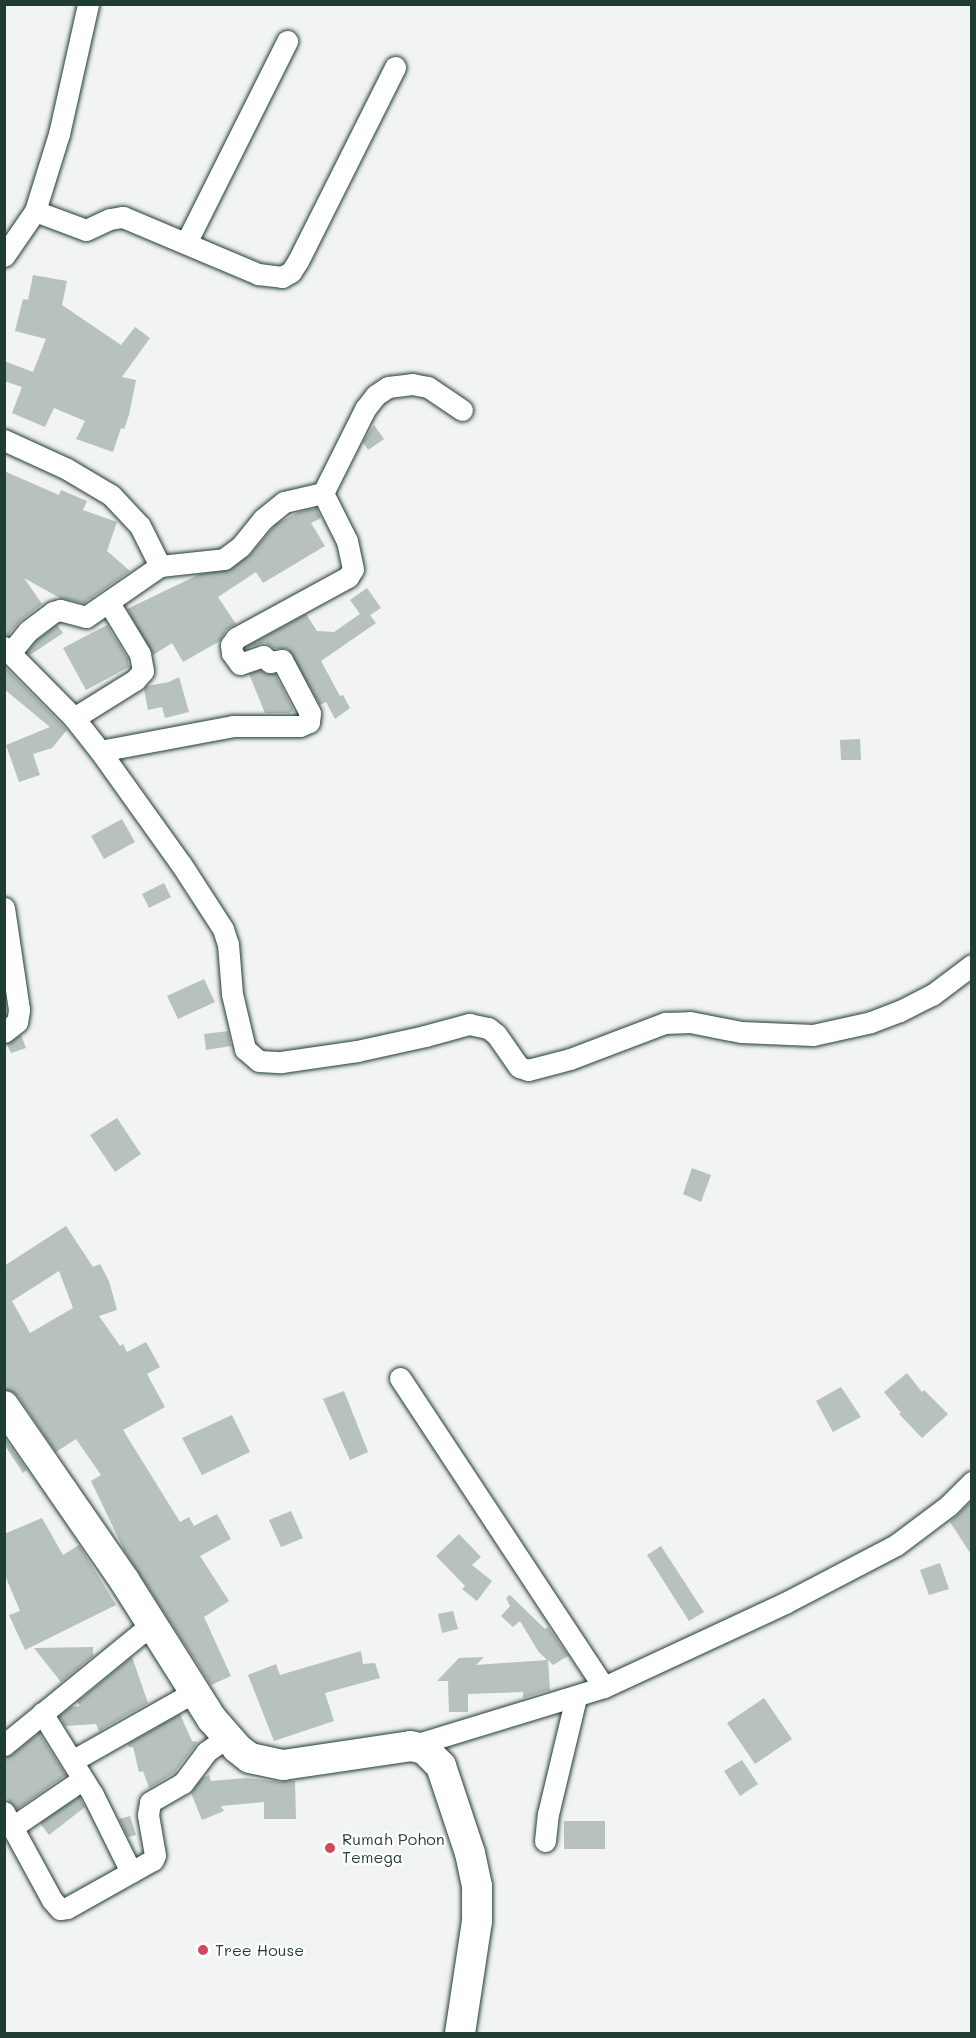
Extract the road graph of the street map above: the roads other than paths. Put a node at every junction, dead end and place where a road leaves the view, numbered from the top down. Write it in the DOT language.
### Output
graph roads {
  1 [pos="88,4"];
  2 [pos="287,41"];
  3 [pos="395,67"];
  4 [pos="35,211"];
  5 [pos="186,243"];
  6 [pos="4,256"];
  7 [pos="462,410"];
  8 [pos="4,440"];
  9 [pos="323,493"];
  10 [pos="160,566"];
  11 [pos="109,603"];
  12 [pos="8,649"];
  13 [pos="74,718"];
  14 [pos="100,751"];
  15 [pos="4,908"];
  16 [pos="972,965"];
  17 [pos="4,1032"];
  18 [pos="400,1378"];
  19 [pos="4,1406"];
  20 [pos="969,1492"];
  21 [pos="152,1624"];
  22 [pos="604,1688"];
  23 [pos="194,1692"];
  24 [pos="576,1697"];
  25 [pos="42,1713"];
  26 [pos="226,1738"];
  27 [pos="4,1745"];
  28 [pos="411,1746"];
  29 [pos="72,1761"];
  30 [pos="83,1779"];
  31 [pos="9,1819"];
  32 [pos="545,1842"];
  33 [pos="131,1872"];
  34 [pos="460,2034"];
  1 -- 4 [label="street"];
  2 -- 5 [label="street"];
  3 -- 5 [label="street"];
  4 -- 5 [label="street"];
  4 -- 6 [label="street"];
  7 -- 9 [label="street"];
  8 -- 10 [label="street"];
  9 -- 10 [label="street"];
  9 -- 14 [label="street"];
  10 -- 11 [label="street"];
  11 -- 12 [label="street"];
  11 -- 13 [label="street"];
  12 -- 13 [label="street"];
  13 -- 14 [label="street"];
  14 -- 16 [label="street"];
  15 -- 17 [label="street"];
  18 -- 22 [label="street"];
  19 -- 21 [label="highway"];
  20 -- 22 [label="street"];
  21 -- 23 [label="highway"];
  21 -- 25 [label="street"];
  22 -- 24 [label="street"];
  23 -- 26 [label="highway"];
  23 -- 29 [label="street"];
  24 -- 28 [label="street"];
  24 -- 32 [label="street"];
  25 -- 27 [label="street"];
  25 -- 29 [label="street"];
  26 -- 28 [label="highway"];
  26 -- 33 [label="street"];
  28 -- 34 [label="highway"];
  29 -- 30 [label="street"];
  30 -- 31 [label="street"];
  30 -- 33 [label="street"];
  31 -- 33 [label="street"];
}
